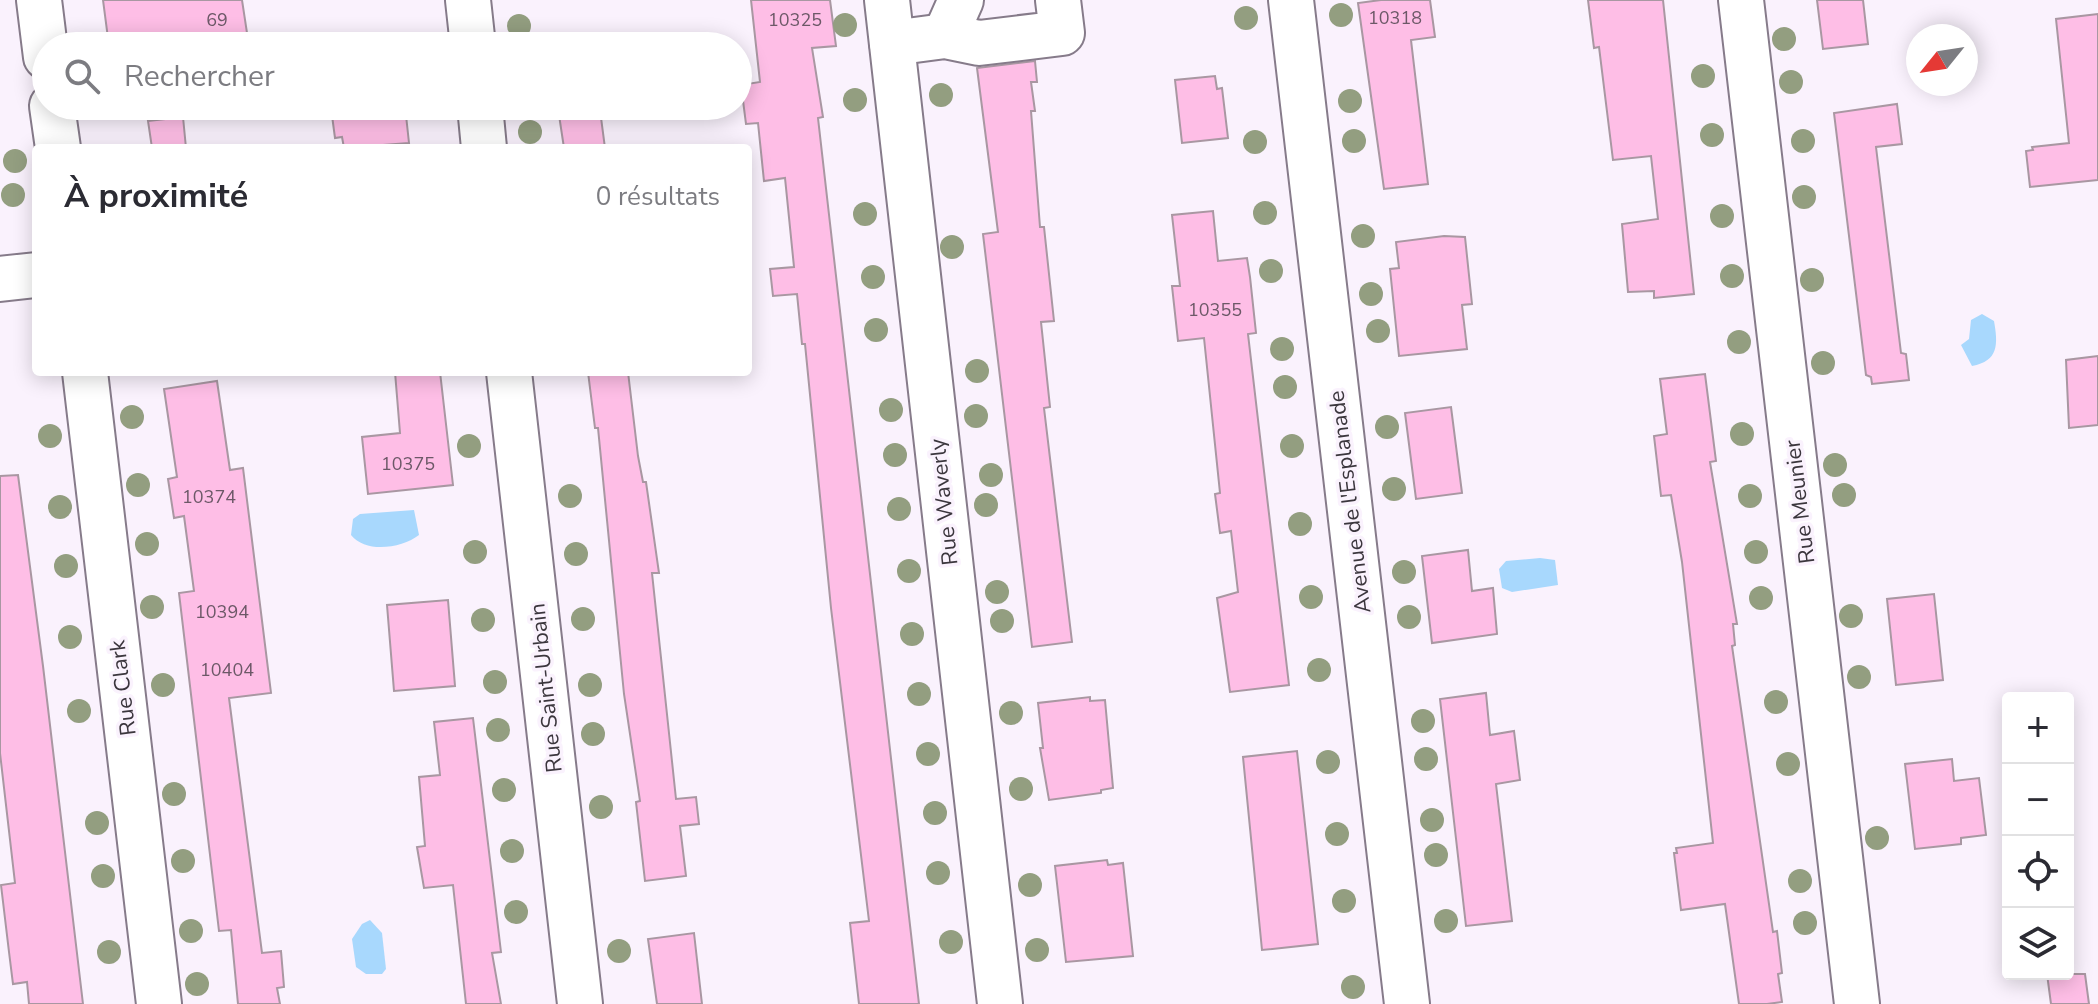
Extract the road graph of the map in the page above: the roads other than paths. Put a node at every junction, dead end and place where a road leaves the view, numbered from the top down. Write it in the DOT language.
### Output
graph roads {
  1 [pos="39,0"];
  2 [pos="468,0"];
  3 [pos="887,0"];
  4 [pos="1058,0"];
  5 [pos="1291,0"];
  6 [pos="1741,0"];
  7 [pos="953,18"];
  8 [pos="43,32"];
  9 [pos="471,32"];
  10 [pos="892,43"];
  11 [pos="54,120"];
  12 [pos="481,120"];
  13 [pos="57,144"];
  14 [pos="484,144"];
  15 [pos="32,275"];
  16 [pos="0,279"];
  17 [pos="85,376"];
  18 [pos="509,376"];
  19 [pos="159,1004"];
  20 [pos="580,1004"];
  21 [pos="1000,1004"];
  22 [pos="1407,1004"];
  23 [pos="1857,1004"];
  1 -- 8 [label="street"];
  2 -- 9 [label="street"];
  3 -- 10 [label="street, Rue Waverly"];
  4 -- 7 [label="street"];
  5 -- 22 [label="street, Avenue de l'Esplanade"];
  6 -- 23 [label="street, Rue Meunier"];
  7 -- 10 [label="street"];
  10 -- 21 [label="street, Rue Waverly"];
  11 -- 13 [label="street"];
  12 -- 14 [label="street"];
  15 -- 16 [label="street"];
  17 -- 19 [label="street, Rue Clark"];
  18 -- 20 [label="street, Rue Saint-Urbain"];
}
